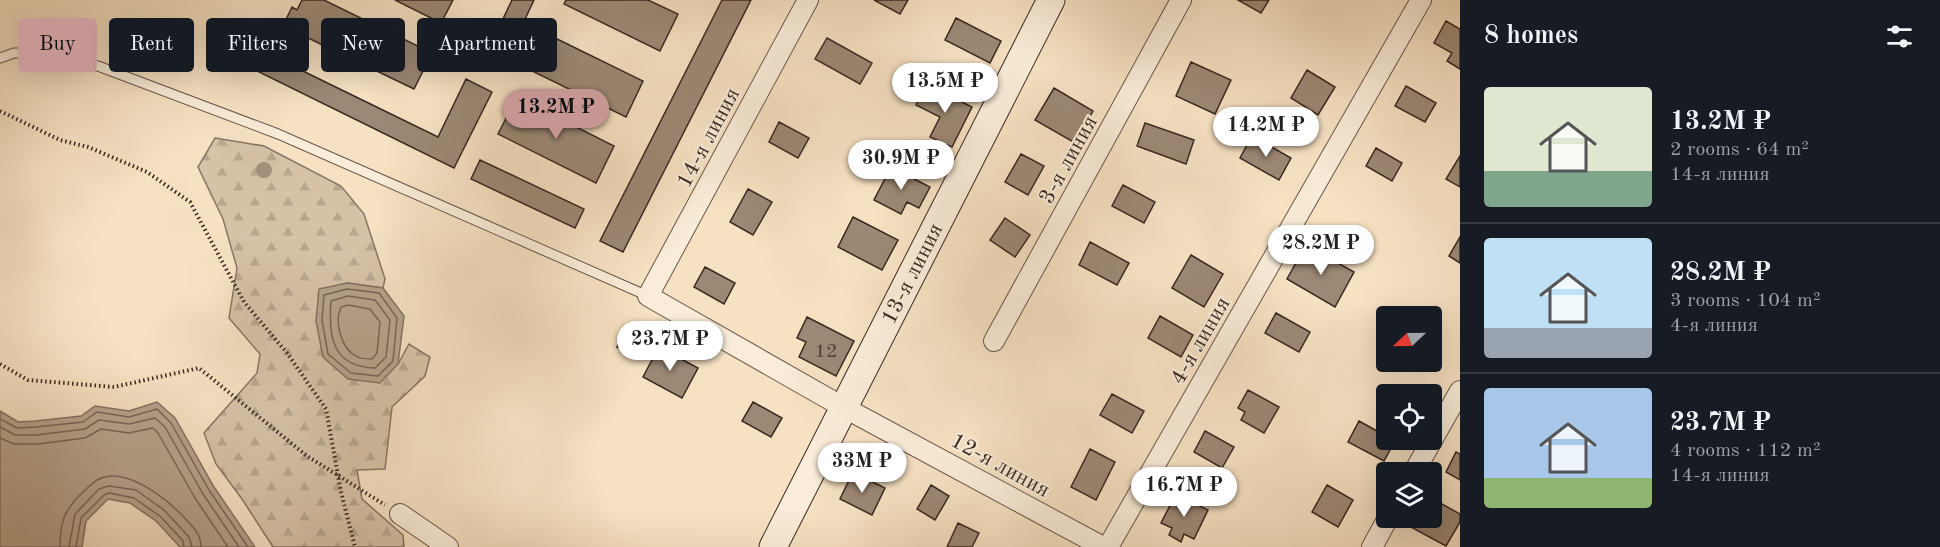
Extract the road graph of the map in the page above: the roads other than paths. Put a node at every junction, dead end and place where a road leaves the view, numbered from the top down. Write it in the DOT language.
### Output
graph roads {
  1 [pos="808,0"];
  2 [pos="1051,0"];
  3 [pos="1181,0"];
  4 [pos="1421,0"];
  5 [pos="0,58"];
  6 [pos="648,296"];
  7 [pos="994,341"];
  8 [pos="1460,391"];
  9 [pos="843,407"];
  10 [pos="1420,462"];
  11 [pos="400,514"];
  12 [pos="1382,528"];
  13 [pos="448,547"];
  14 [pos="773,547"];
  15 [pos="1105,547"];
  16 [pos="1372,547"];
  1 -- 6 [label="street, 14-я линия"];
  2 -- 9 [label="street, 13-я линия"];
  3 -- 7 [label="street, 3-я линия"];
  4 -- 15 [label="street, 4-я линия"];
  5 -- 6 [label="lane"];
  6 -- 9 [label="street, 12-я линия"];
  8 -- 10 [label="street"];
  9 -- 14 [label="street, 13-я линия"];
  9 -- 15 [label="street, 12-я линия"];
  11 -- 13 [label="street"];
  12 -- 16 [label="street"];
}
